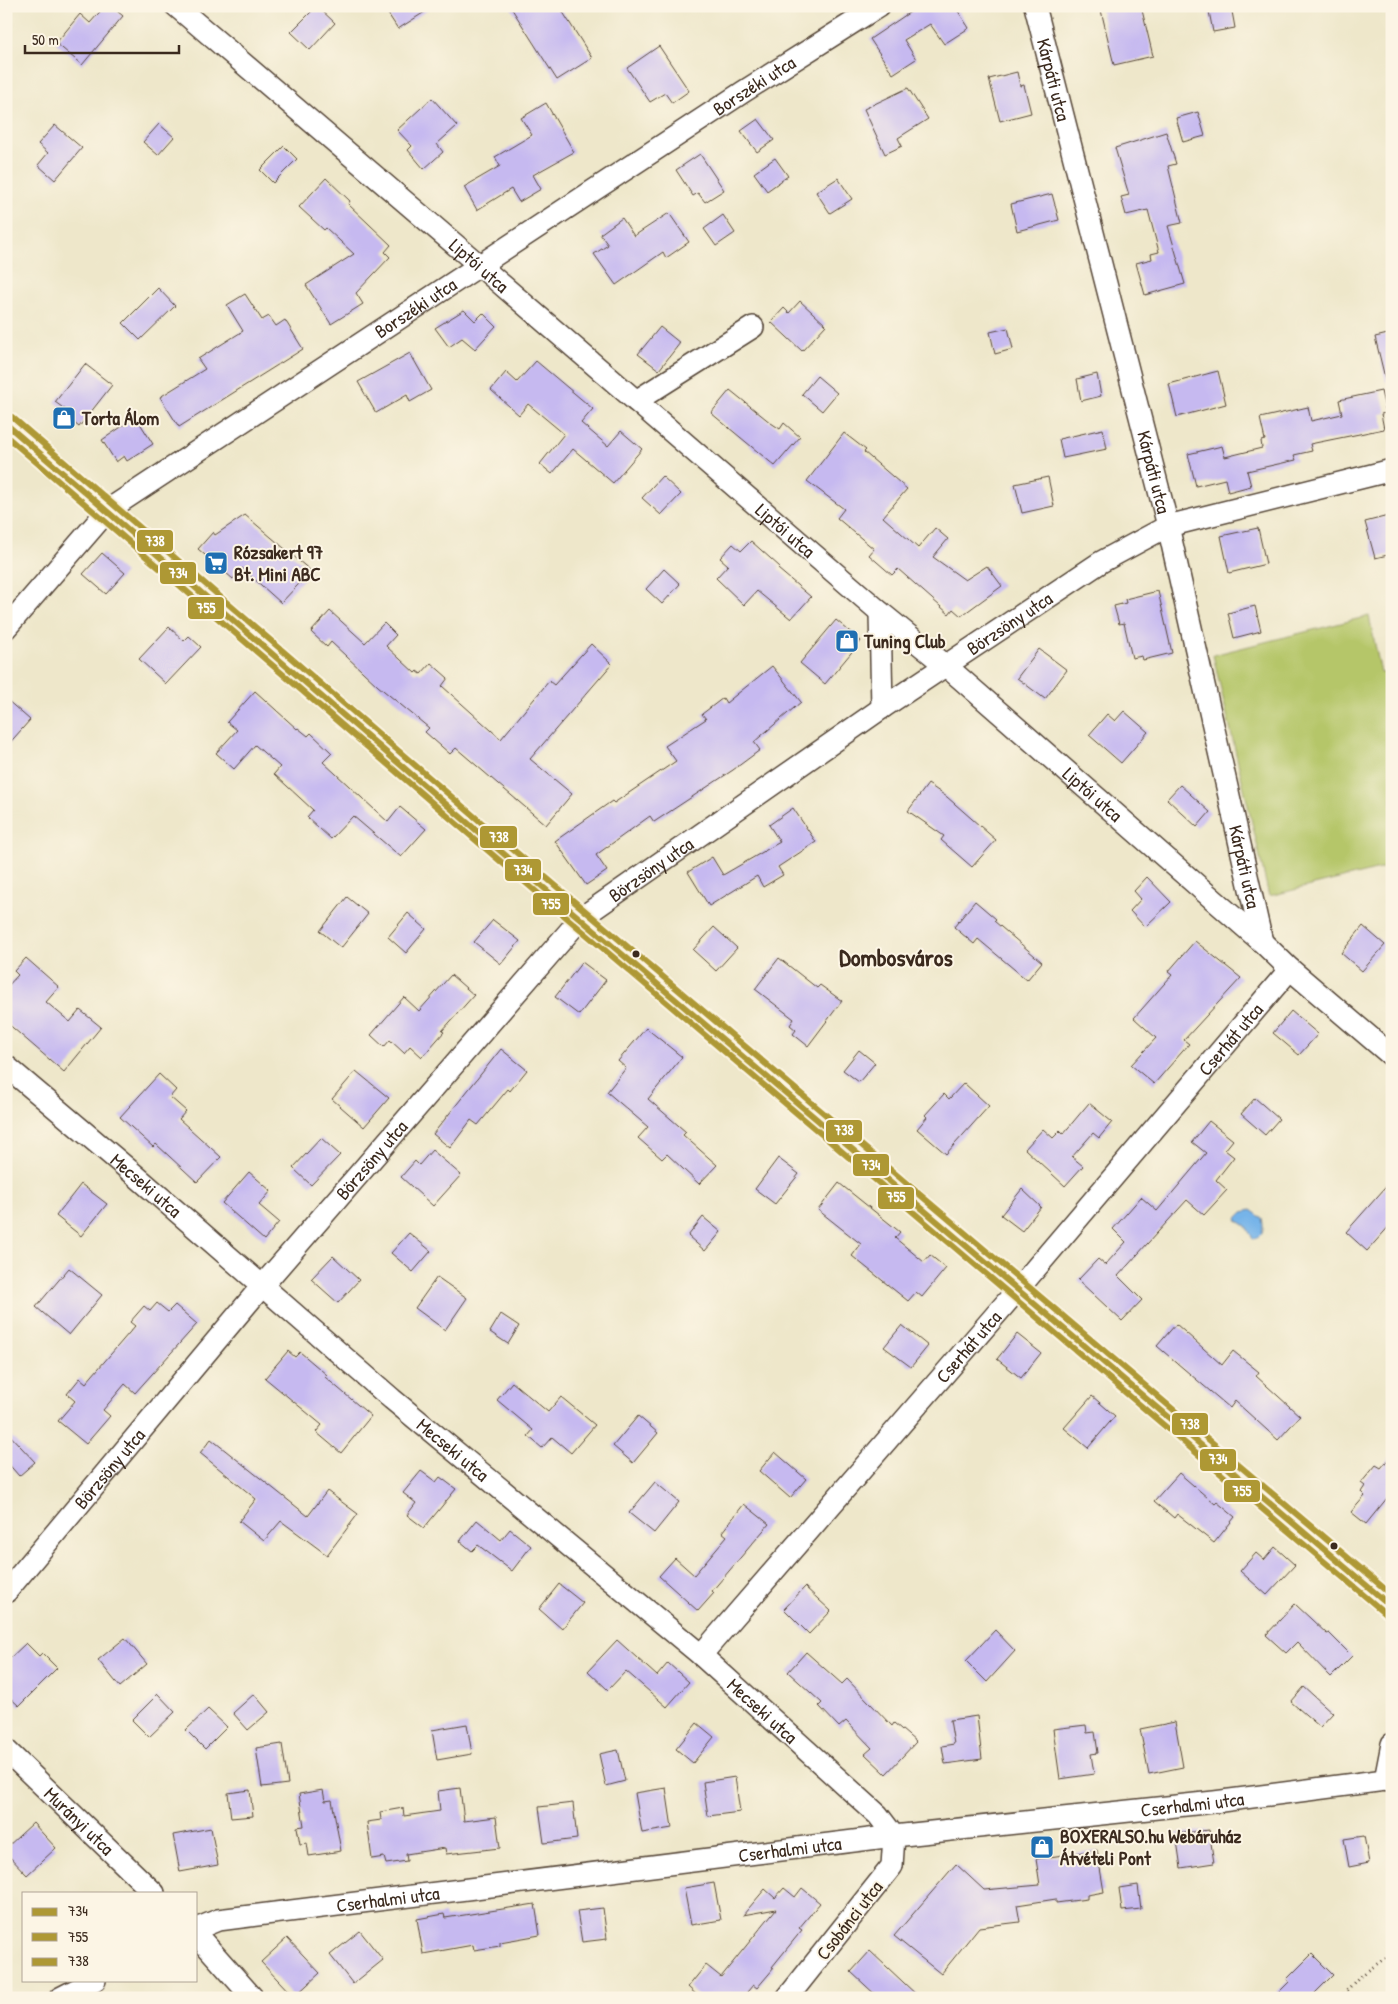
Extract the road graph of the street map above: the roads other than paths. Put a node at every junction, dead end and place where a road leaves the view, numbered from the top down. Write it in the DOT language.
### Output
graph roads {
  1 [pos="176,6"];
  2 [pos="879,6"];
  3 [pos="1034,6"];
  4 [pos="479,265"];
  5 [pos="753,327"];
  6 [pos="636,401"];
  7 [pos="6,424"];
  8 [pos="1392,470"];
  9 [pos="108,510"];
  10 [pos="1168,526"];
  11 [pos="880,612"];
  12 [pos="6,628"];
  13 [pos="945,665"];
  14 [pos="882,708"];
  15 [pos="582,918"];
  16 [pos="1262,942"];
  17 [pos="1290,969"];
  18 [pos="1392,1056"];
  19 [pos="6,1066"];
  20 [pos="262,1286"];
  21 [pos="1019,1288"];
  22 [pos="6,1592"];
  23 [pos="1392,1607"];
  24 [pos="701,1655"];
  25 [pos="1392,1744"];
  26 [pos="6,1750"];
  27 [pos="1389,1781"];
  28 [pos="894,1836"];
  29 [pos="153,1892"];
  30 [pos="198,1928"];
  31 [pos="198,1936"];
  32 [pos="91,1982"];
  33 [pos="60,1998"];
  34 [pos="253,1998"];
  35 [pos="787,1998"];
  1 -- 4 [label="street, Liptói utca"];
  2 -- 4 [label="street, Borszéki utca"];
  3 -- 10 [label="street, Kárpáti utca"];
  4 -- 6 [label="street, Liptói utca"];
  4 -- 9 [label="street, Borszéki utca"];
  5 -- 6 [label="street"];
  6 -- 11 [label="street, Liptói utca"];
  7 -- 9 [label="street"];
  8 -- 10 [label="street, Börzsöny utca"];
  9 -- 12 [label="street, Borszéki utca"];
  9 -- 15 [label="street"];
  10 -- 13 [label="street, Börzsöny utca"];
  10 -- 16 [label="street, Kárpáti utca"];
  11 -- 13 [label="street, Liptói utca"];
  11 -- 14 [label="street"];
  13 -- 14 [label="street, Börzsöny utca"];
  13 -- 16 [label="street, Liptói utca"];
  14 -- 15 [label="street, Börzsöny utca"];
  15 -- 20 [label="street, Börzsöny utca"];
  15 -- 21 [label="street"];
  16 -- 17 [label="street, Liptói utca"];
  17 -- 18 [label="street, Liptói utca"];
  17 -- 21 [label="street, Cserhát utca"];
  19 -- 20 [label="street, Mecseki utca"];
  20 -- 22 [label="street, Börzsöny utca"];
  20 -- 24 [label="street, Mecseki utca"];
  21 -- 23 [label="street"];
  21 -- 24 [label="street, Cserhát utca"];
  24 -- 28 [label="street, Mecseki utca"];
  25 -- 27 [label="street, Cserhalmi utca"];
  26 -- 29 [label="street, Murányi utca"];
  27 -- 28 [label="street, Cserhalmi utca"];
  28 -- 30 [label="street, Cserhalmi utca"];
  28 -- 35 [label="street, Csobánci utca"];
  31 -- 34 [label="street"];
  32 -- 33 [label="street"];
}
